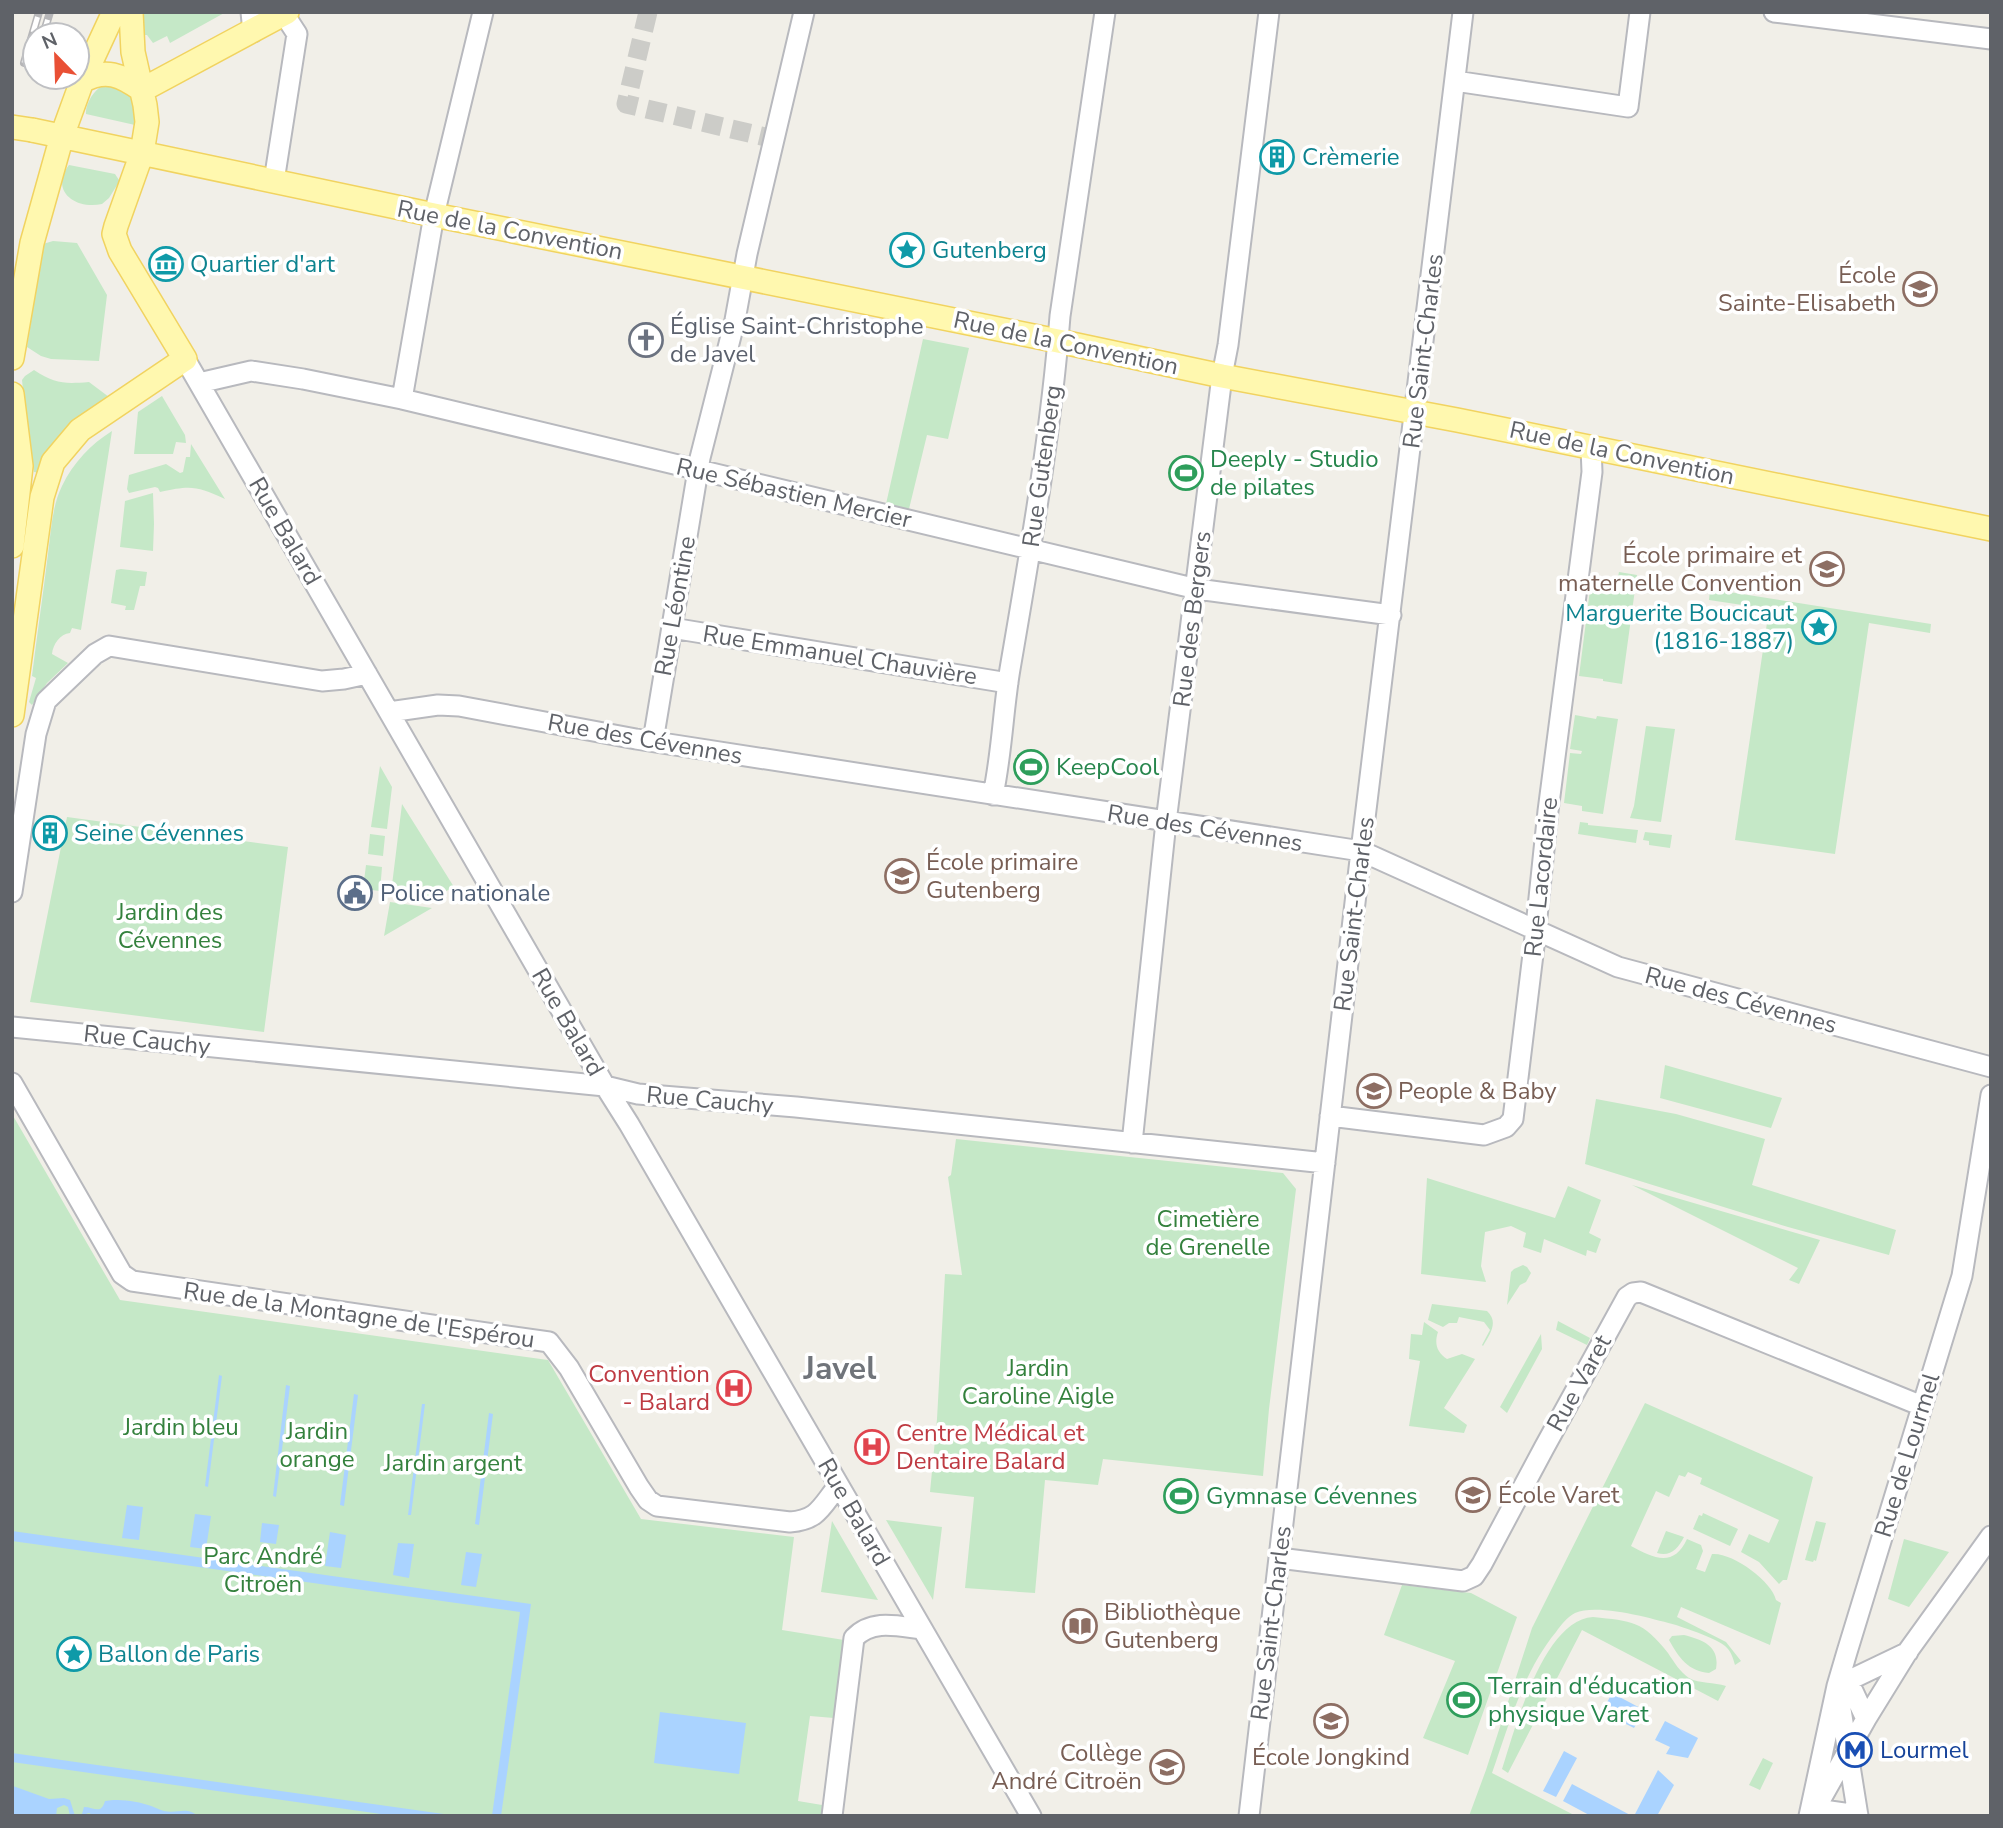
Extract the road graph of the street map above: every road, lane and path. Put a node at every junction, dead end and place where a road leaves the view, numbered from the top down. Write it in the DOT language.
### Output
graph roads {
  1 [pos="114,12"];
  2 [pos="131,12"];
  3 [pos="483,12"];
  4 [pos="804,12"];
  5 [pos="1105,12"];
  6 [pos="1269,12"];
  7 [pos="1464,12"];
  8 [pos="1640,12"];
  9 [pos="1774,12"];
  10 [pos="283,13"];
  11 [pos="1811,15"];
  12 [pos="252,22"];
  13 [pos="1991,39"];
  14 [pos="91,62"];
  15 [pos="91,77"];
  16 [pos="1455,81"];
  17 [pos="142,90"];
  18 [pos="78,91"];
  19 [pos="22,128"];
  20 [pos="62,136"];
  21 [pos="142,153"];
  22 [pos="274,181"];
  23 [pos="434,215"];
  24 [pos="742,277"];
  25 [pos="1058,341"];
  26 [pos="12,358"];
  27 [pos="185,359"];
  28 [pos="1222,376"];
  29 [pos="199,383"];
  30 [pos="12,394"];
  31 [pos="402,399"];
  32 [pos="1416,412"];
  33 [pos="1591,447"];
  34 [pos="698,471"];
  35 [pos="1991,529"];
  36 [pos="12,546"];
  37 [pos="1031,549"];
  38 [pos="1197,589"];
  39 [pos="1391,615"];
  40 [pos="672,628"];
  41 [pos="367,674"];
  42 [pos="1008,683"];
  43 [pos="389,712"];
  44 [pos="12,715"];
  45 [pos="653,741"];
  46 [pos="993,795"];
  47 [pos="1166,822"];
  48 [pos="1361,851"];
  49 [pos="12,892"];
  50 [pos="1536,929"];
  51 [pos="12,1027"];
  52 [pos="1991,1068"];
  53 [pos="12,1083"];
  54 [pos="605,1086"];
  55 [pos="1991,1095"];
  56 [pos="1330,1116"];
  57 [pos="1132,1143"];
  58 [pos="1325,1163"];
  59 [pos="1923,1406"];
  60 [pos="838,1486"];
  61 [pos="1991,1536"];
  62 [pos="1279,1558"];
  63 [pos="921,1629"];
  64 [pos="1908,1651"];
  65 [pos="1837,1686"];
  66 [pos="1866,1719"];
  67 [pos="1848,1752"];
  68 [pos="1812,1813"];
  69 [pos="1858,1815"];
  70 [pos="832,1816"];
  71 [pos="1031,1816"];
  72 [pos="1249,1816"];
  1 -- 14 [label="main road"];
  2 -- 17 [label="main road"];
  3 -- 23 [label="street"];
  4 -- 24 [label="street, Rue Léontine"];
  5 -- 25 [label="street, Rue Gutenberg"];
  6 -- 28 [label="street, Rue des Bergers"];
  7 -- 16 [label="street, Rue Saint-Charles"];
  8 -- 16 [label="street"];
  9 -- 11 [label="street"];
  10 -- 12 [label="main road"];
  10 -- 22 [label="street"];
  11 -- 13 [label="street"];
  12 -- 17 [label="main road"];
  15 -- 17 [label="main road"];
  16 -- 32 [label="street, Rue Saint-Charles"];
  17 -- 21 [label="main road"];
  18 -- 20 [label="main road"];
  19 -- 20 [label="main road, Rue de la Convention"];
  20 -- 21 [label="main road, Rue de la Convention"];
  20 -- 26 [label="main road"];
  21 -- 22 [label="main road, Rue de la Convention"];
  21 -- 27 [label="main road, Rue Balard"];
  22 -- 23 [label="main road, Rue de la Convention"];
  23 -- 24 [label="main road, Rue de la Convention"];
  23 -- 31 [label="street"];
  24 -- 25 [label="main road, Rue de la Convention"];
  24 -- 34 [label="street, Rue Léontine"];
  25 -- 28 [label="main road, Rue de la Convention"];
  25 -- 37 [label="street, Rue Gutenberg"];
  27 -- 29 [label="street, Rue Balard"];
  27 -- 44 [label="main road"];
  28 -- 32 [label="main road, Rue de la Convention"];
  28 -- 38 [label="street, Rue des Bergers"];
  29 -- 31 [label="street, Rue Sébastien Mercier"];
  29 -- 41 [label="street, Rue Balard"];
  30 -- 36 [label="main road"];
  31 -- 34 [label="street, Rue Sébastien Mercier"];
  32 -- 33 [label="main road, Rue de la Convention"];
  32 -- 39 [label="street, Rue Saint-Charles"];
  33 -- 35 [label="main road, Rue de la Convention"];
  33 -- 50 [label="street, Rue Lacordaire"];
  34 -- 37 [label="street, Rue Sébastien Mercier"];
  34 -- 40 [label="street, Rue Léontine"];
  37 -- 38 [label="street, Rue Sébastien Mercier"];
  37 -- 42 [label="street, Rue Gutenberg"];
  38 -- 39 [label="street, Rue Sébastien Mercier"];
  38 -- 47 [label="street, Rue des Bergers"];
  39 -- 48 [label="street, Rue Saint-Charles"];
  40 -- 42 [label="street, Rue Emmanuel Chauvière"];
  40 -- 45 [label="street, Rue Léontine"];
  41 -- 43 [label="street, Rue Balard"];
  41 -- 49 [label="street"];
  42 -- 46 [label="street, Rue Gutenberg"];
  43 -- 45 [label="street, Rue des Cévennes"];
  43 -- 54 [label="street, Rue Balard"];
  45 -- 46 [label="street, Rue des Cévennes"];
  46 -- 47 [label="street, Rue des Cévennes"];
  47 -- 48 [label="street, Rue des Cévennes"];
  47 -- 57 [label="street, Rue des Bergers"];
  48 -- 50 [label="street, Rue des Cévennes"];
  48 -- 56 [label="street, Rue Saint-Charles"];
  50 -- 52 [label="street, Rue des Cévennes"];
  50 -- 56 [label="street, Rue Lacordaire"];
  51 -- 54 [label="street, Rue Cauchy"];
  53 -- 60 [label="street, Rue de la Montagne de l'Espérou"];
  54 -- 57 [label="street, Rue Cauchy"];
  54 -- 60 [label="street, Rue Balard"];
  55 -- 59 [label="street, Rue de Lourmel"];
  56 -- 58 [label="street, Rue Saint-Charles"];
  57 -- 58 [label="street, Rue Cauchy"];
  58 -- 62 [label="street, Rue Saint-Charles"];
  59 -- 62 [label="street, Rue Varet"];
  59 -- 65 [label="street, Rue de Lourmel"];
  60 -- 63 [label="street, Rue Balard"];
  61 -- 64 [label="street"];
  62 -- 72 [label="street, Rue Saint-Charles"];
  63 -- 70 [label="street"];
  63 -- 71 [label="street, Rue Balard"];
  64 -- 65 [label="street"];
  64 -- 66 [label="street"];
  65 -- 66 [label="street"];
  65 -- 67 [label="street, Rue de Lourmel"];
  65 -- 68 [label="street"];
  66 -- 67 [label="street"];
  67 -- 68 [label="street"];
  67 -- 69 [label="street, Rue de Lourmel"];
  68 -- 69 [label="street, Rue de Lourmel"];
}
